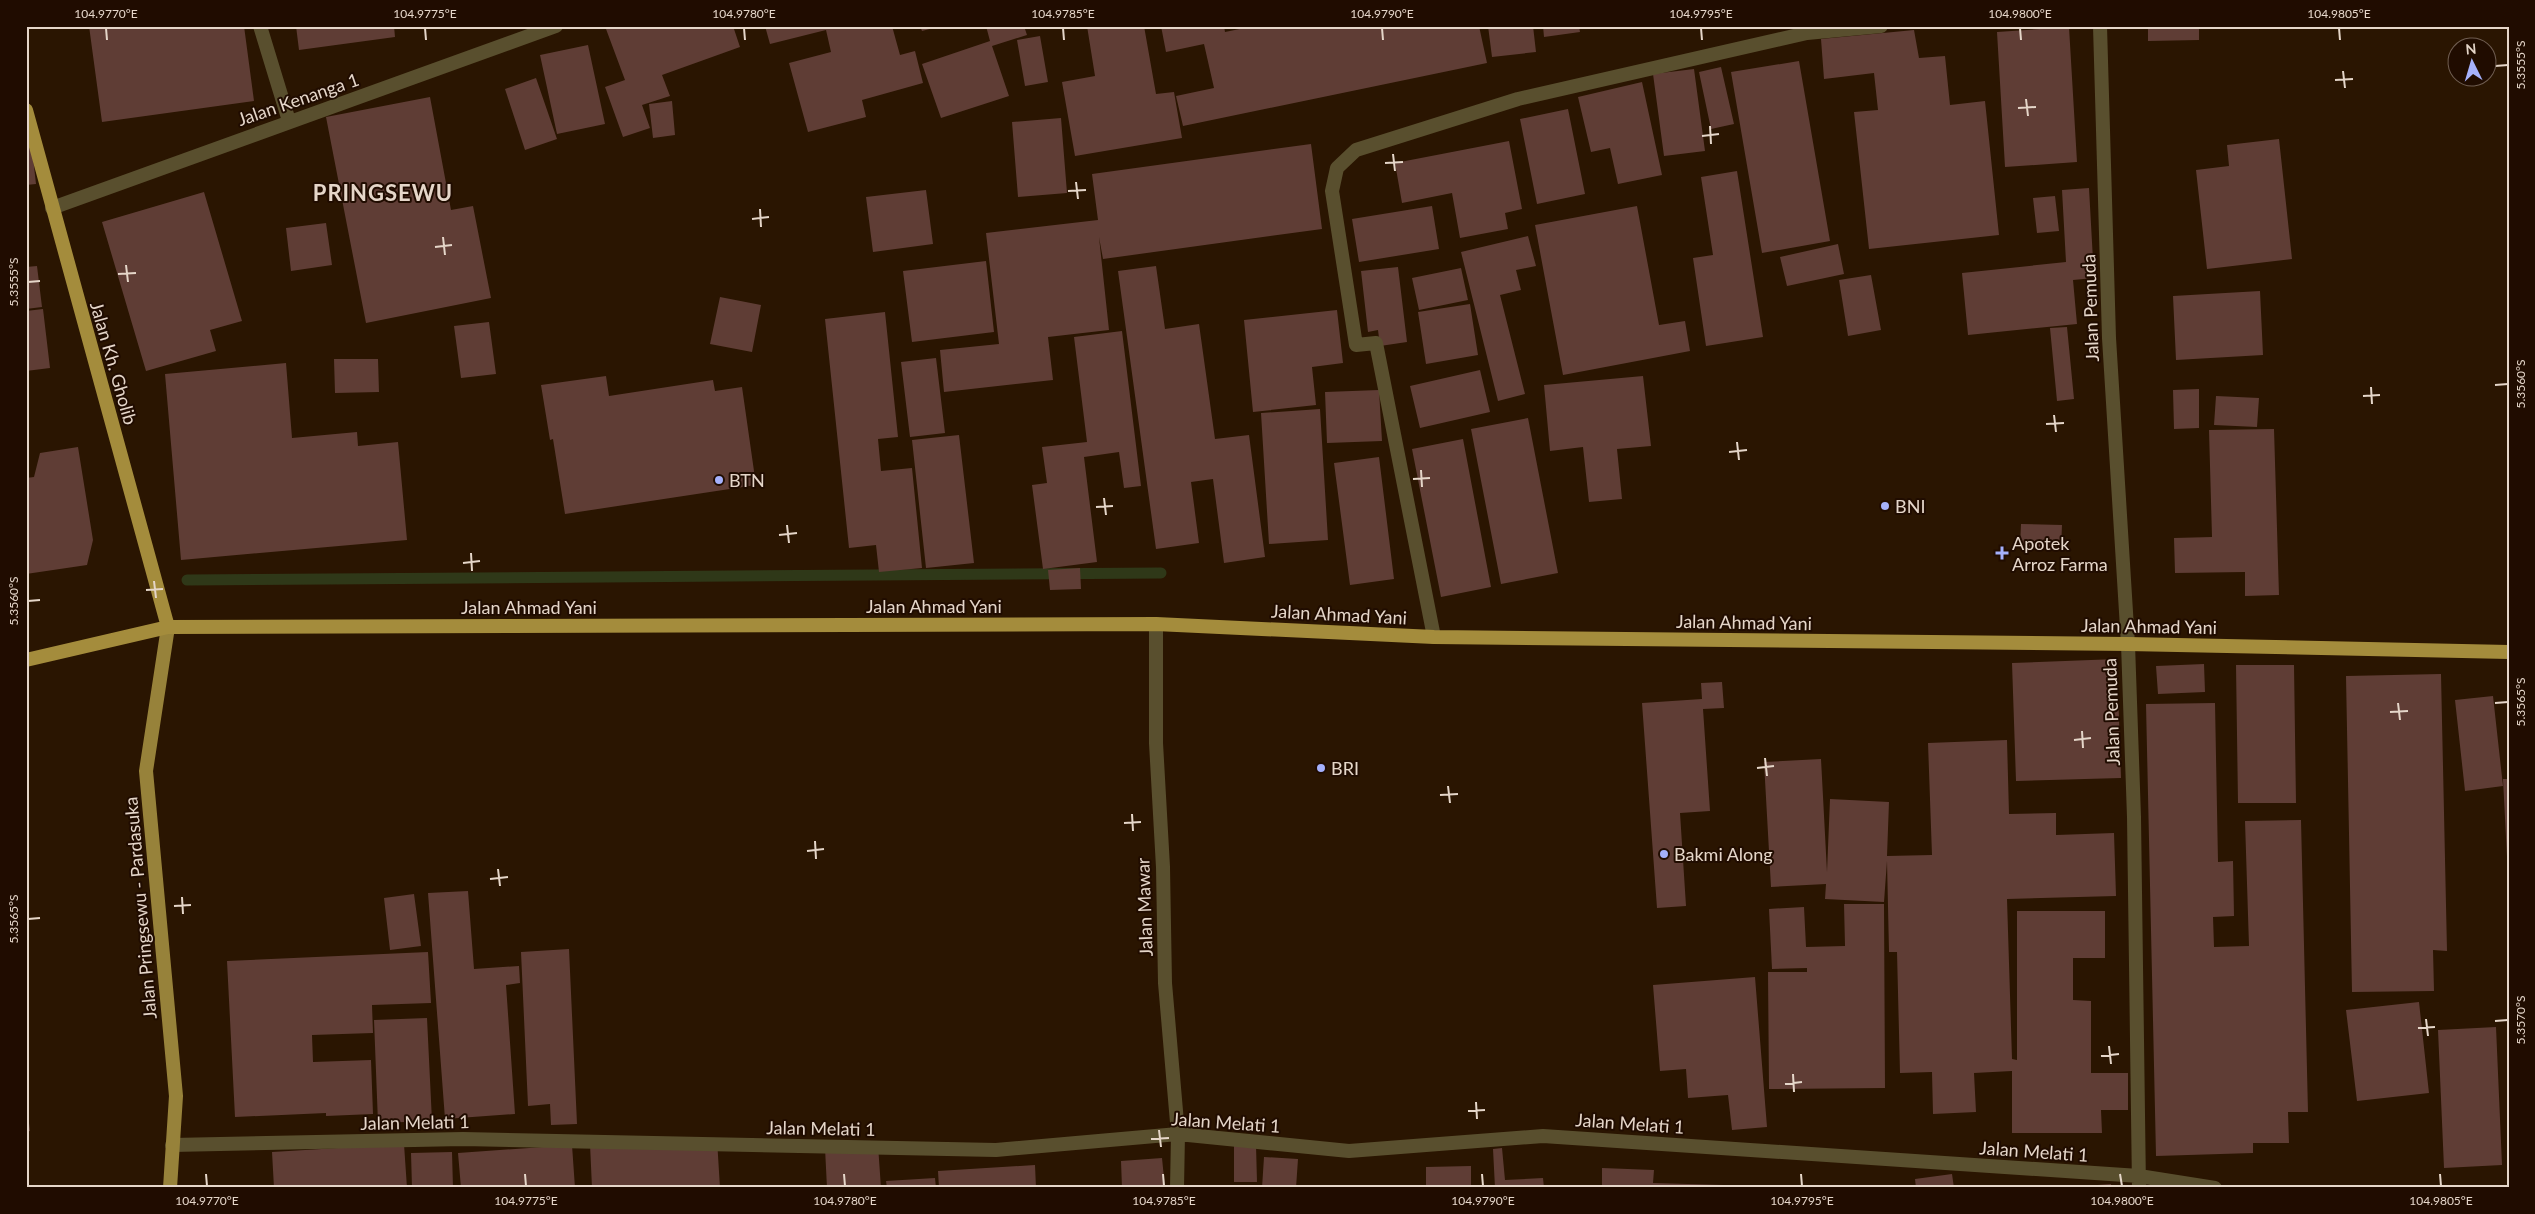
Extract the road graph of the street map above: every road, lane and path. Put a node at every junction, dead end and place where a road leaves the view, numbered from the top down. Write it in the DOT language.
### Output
graph roads {
  1 [pos="260,26"];
  2 [pos="556,26"];
  3 [pos="1880,26"];
  4 [pos="2100,26"];
  5 [pos="1807,30"];
  6 [pos="26,110"];
  7 [pos="289,121"];
  8 [pos="52,208"];
  9 [pos="1156,624"];
  10 [pos="168,626"];
  11 [pos="1434,637"];
  12 [pos="2128,644"];
  13 [pos="2509,652"];
  14 [pos="26,660"];
  15 [pos="1178,1134"];
  16 [pos="172,1145"];
  17 [pos="2139,1182"];
  18 [pos="170,1188"];
  19 [pos="1177,1188"];
  20 [pos="2215,1188"];
  1 -- 7 [label="street"];
  2 -- 7 [label="street, Jalan Kenanga 1"];
  3 -- 5 [label="street"];
  4 -- 12 [label="street, Jalan Pemuda"];
  5 -- 11 [label="street"];
  6 -- 8 [label="highway, Jalan Kh. Gholib"];
  7 -- 8 [label="street, Jalan Kenanga 1"];
  8 -- 10 [label="highway, Jalan Kh. Gholib"];
  9 -- 10 [label="highway, Jalan Ahmad Yani"];
  9 -- 11 [label="highway, Jalan Ahmad Yani"];
  9 -- 15 [label="street, Jalan Mawar"];
  10 -- 14 [label="highway, Jalan Ahmad Yani"];
  10 -- 16 [label="main road, Jalan Pringsewu - Pardasuka"];
  11 -- 12 [label="highway, Jalan Ahmad Yani"];
  12 -- 13 [label="highway, Jalan Ahmad Yani"];
  12 -- 17 [label="street, Jalan Pemuda"];
  15 -- 16 [label="street, Jalan Melati 1"];
  15 -- 17 [label="street, Jalan Melati 1"];
  15 -- 19 [label="street, Jalan Mawar"];
  16 -- 18 [label="main road, Jalan Pringsewu - Pardasuka"];
  17 -- 20 [label="street, Jalan Melati 1"];
}
